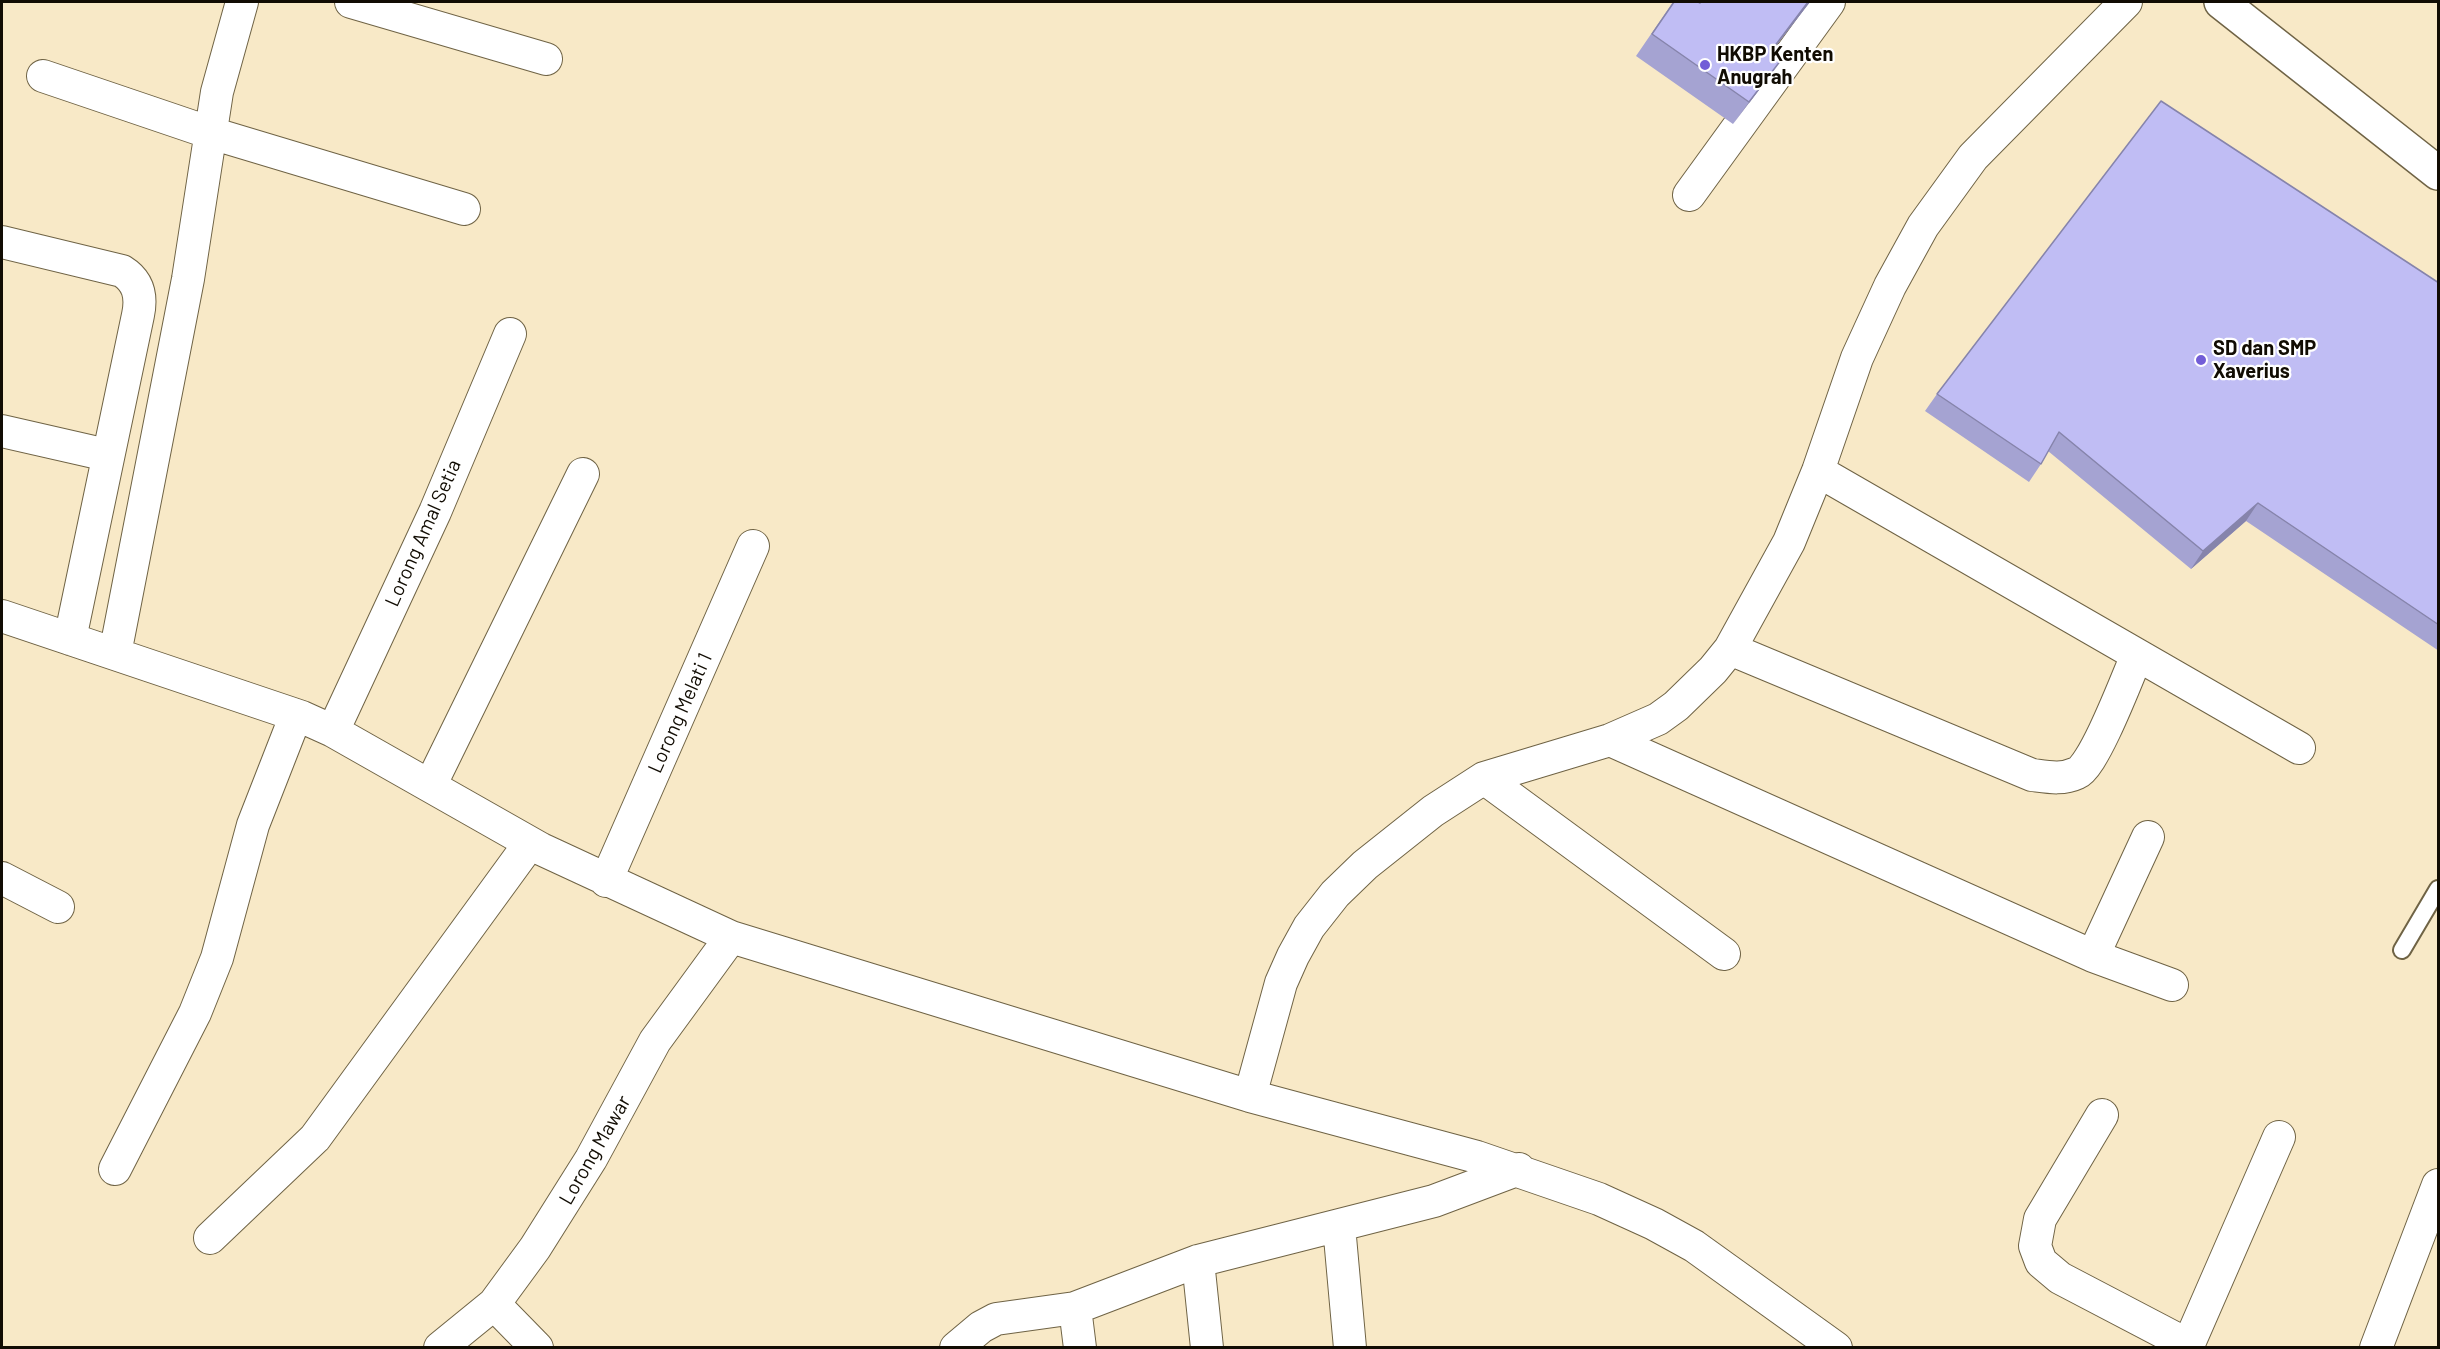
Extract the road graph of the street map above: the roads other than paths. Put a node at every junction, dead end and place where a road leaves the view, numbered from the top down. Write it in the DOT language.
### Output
graph roads {
  1 [pos="242,2"];
  2 [pos="351,2"];
  3 [pos="1829,2"];
  4 [pos="2126,2"];
  5 [pos="2221,2"];
  6 [pos="546,59"];
  7 [pos="43,76"];
  8 [pos="211,133"];
  9 [pos="2439,173"];
  10 [pos="1689,195"];
  11 [pos="464,209"];
  12 [pos="2,242"];
  13 [pos="510,334"];
  14 [pos="2,431"];
  15 [pos="107,455"];
  16 [pos="1818,471"];
  17 [pos="583,474"];
  18 [pos="753,546"];
  19 [pos="2,616"];
  20 [pos="70,639"];
  21 [pos="1730,649"];
  22 [pos="116,654"];
  23 [pos="2137,655"];
  24 [pos="296,715"];
  25 [pos="333,731"];
  26 [pos="1610,740"];
  27 [pos="2299,748"];
  28 [pos="1484,778"];
  29 [pos="430,786"];
  30 [pos="2148,837"];
  31 [pos="530,843"];
  32 [pos="2,878"];
  33 [pos="606,881"];
  34 [pos="2439,889"];
  35 [pos="58,907"];
  36 [pos="731,937"];
  37 [pos="2402,950"];
  38 [pos="1724,954"];
  39 [pos="2093,956"];
  40 [pos="2172,985"];
  41 [pos="1250,1096"];
  42 [pos="2102,1115"];
  43 [pos="2279,1137"];
  44 [pos="115,1169"];
  45 [pos="1519,1169"];
  46 [pos="2439,1185"];
  47 [pos="1339,1226"];
  48 [pos="210,1238"];
  49 [pos="1198,1261"];
  50 [pos="494,1304"];
  51 [pos="1075,1308"];
  52 [pos="2187,1346"];
  53 [pos="440,1347"];
  54 [pos="537,1347"];
  55 [pos="956,1347"];
  56 [pos="1080,1347"];
  57 [pos="1207,1347"];
  58 [pos="1350,1347"];
  59 [pos="1836,1347"];
  60 [pos="2376,1347"];
  1 -- 8 [label="street"];
  2 -- 6 [label="street"];
  3 -- 10 [label="street"];
  4 -- 16 [label="street"];
  5 -- 9 [label="street"];
  7 -- 8 [label="street"];
  8 -- 11 [label="street"];
  8 -- 22 [label="street"];
  12 -- 15 [label="street"];
  13 -- 25 [label="street, Lorong Amal Setia"];
  14 -- 15 [label="street"];
  15 -- 20 [label="street"];
  16 -- 21 [label="street"];
  16 -- 23 [label="street"];
  17 -- 29 [label="street"];
  18 -- 33 [label="street, Lorong Melati 1"];
  19 -- 20 [label="street"];
  20 -- 22 [label="street"];
  21 -- 23 [label="street"];
  21 -- 26 [label="street"];
  22 -- 24 [label="street"];
  23 -- 27 [label="street"];
  24 -- 25 [label="street"];
  24 -- 44 [label="street"];
  25 -- 29 [label="street"];
  26 -- 28 [label="street"];
  26 -- 39 [label="street"];
  28 -- 38 [label="street"];
  28 -- 41 [label="street"];
  29 -- 31 [label="street"];
  30 -- 39 [label="street"];
  31 -- 33 [label="street"];
  31 -- 48 [label="street"];
  32 -- 35 [label="street"];
  33 -- 36 [label="street"];
  34 -- 37 [label="lane"];
  36 -- 41 [label="street"];
  36 -- 50 [label="street, Lorong Mawar"];
  39 -- 40 [label="street"];
  41 -- 45 [label="street"];
  42 -- 52 [label="street"];
  43 -- 52 [label="street"];
  45 -- 47 [label="street"];
  45 -- 59 [label="street"];
  46 -- 60 [label="street"];
  47 -- 49 [label="street"];
  47 -- 58 [label="street"];
  49 -- 51 [label="street"];
  49 -- 57 [label="street"];
  50 -- 53 [label="street, Lorong Mawar"];
  50 -- 54 [label="street"];
  51 -- 55 [label="street"];
  51 -- 56 [label="street"];
}
